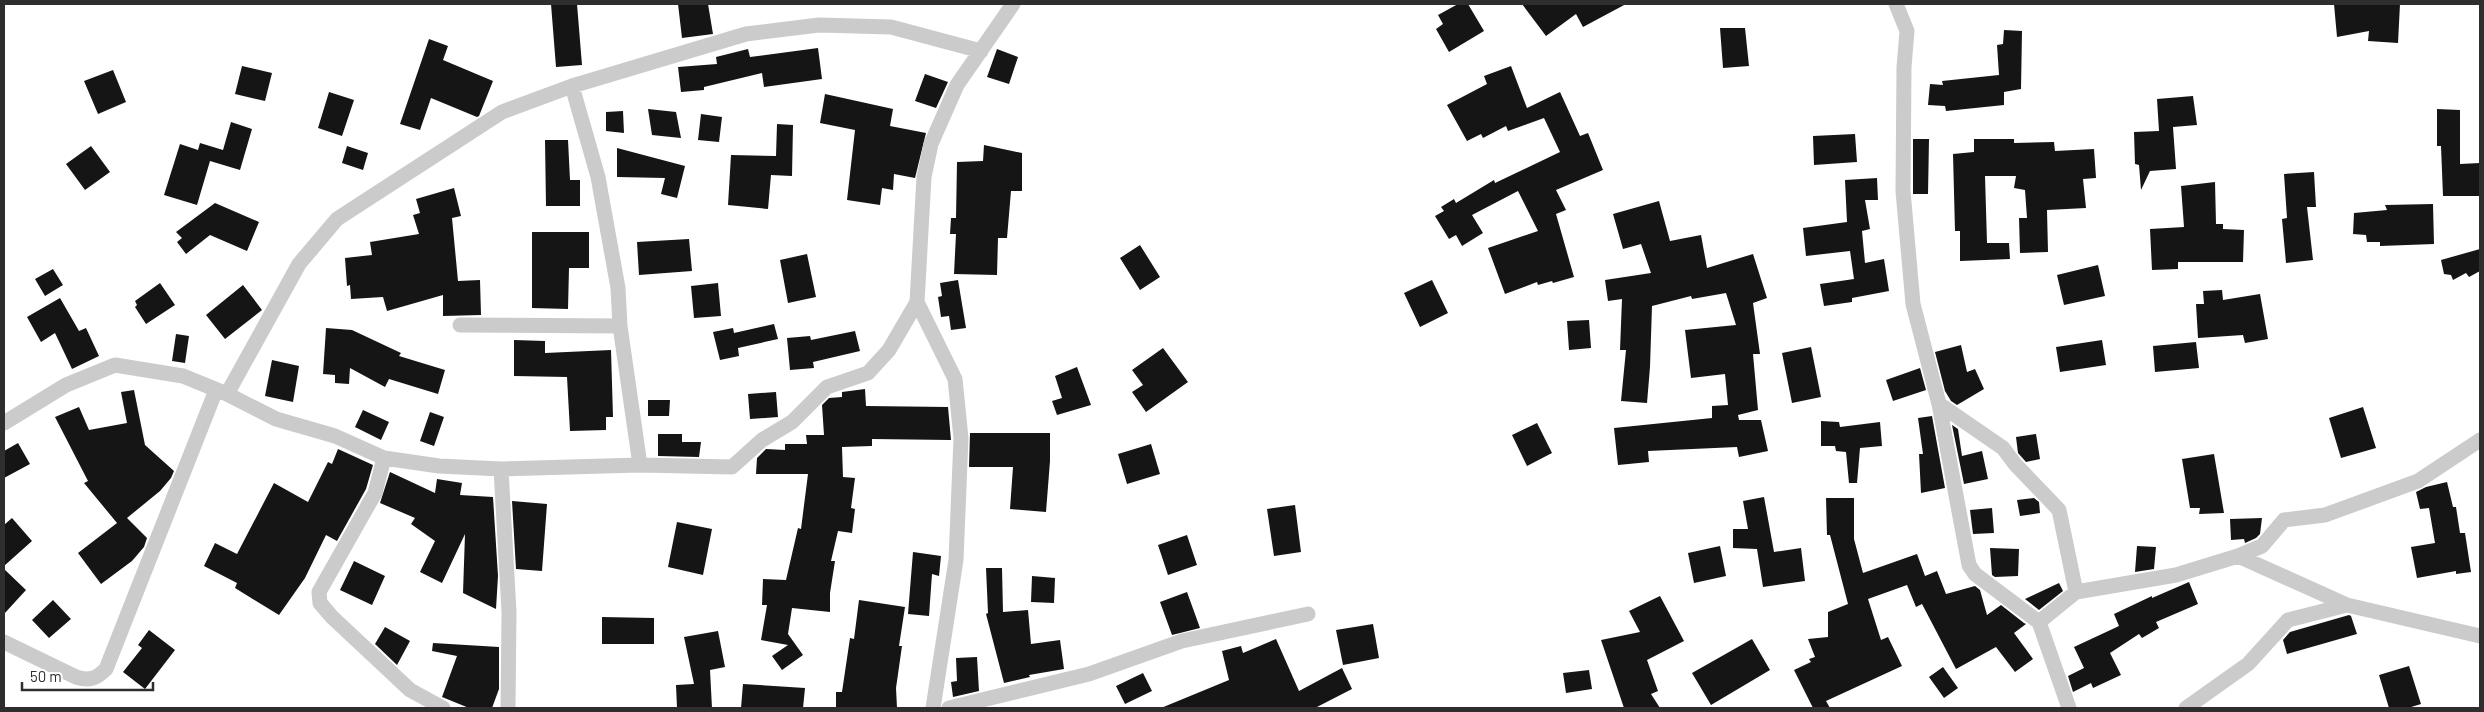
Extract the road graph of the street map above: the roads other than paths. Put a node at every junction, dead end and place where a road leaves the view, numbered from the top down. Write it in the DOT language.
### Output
graph roads {
  1 [pos="1013,4"];
  2 [pos="1896,4"];
  3 [pos="981,51"];
  4 [pos="572,86"];
  5 [pos="917,302"];
  6 [pos="460,325"];
  7 [pos="620,326"];
  8 [pos="221,392"];
  9 [pos="1939,404"];
  10 [pos="4,423"];
  11 [pos="2480,440"];
  12 [pos="384,458"];
  13 [pos="640,465"];
  14 [pos="501,469"];
  15 [pos="2238,556"];
  16 [pos="2076,592"];
  17 [pos="2347,605"];
  18 [pos="1308,614"];
  19 [pos="2039,622"];
  20 [pos="2480,636"];
  21 [pos="4,642"];
  22 [pos="443,708"];
  23 [pos="508,708"];
  24 [pos="933,708"];
  25 [pos="949,708"];
  26 [pos="2068,708"];
  27 [pos="2186,708"];
  1 -- 3 [label="street"];
  2 -- 9 [label="street"];
  3 -- 4 [label="street"];
  3 -- 5 [label="street"];
  4 -- 7 [label="street"];
  4 -- 8 [label="street"];
  5 -- 13 [label="street"];
  5 -- 24 [label="street"];
  6 -- 7 [label="street"];
  7 -- 13 [label="street"];
  8 -- 10 [label="street"];
  8 -- 12 [label="street"];
  8 -- 21 [label="street"];
  9 -- 16 [label="street"];
  9 -- 19 [label="street"];
  11 -- 15 [label="street"];
  12 -- 14 [label="street"];
  12 -- 22 [label="street"];
  13 -- 14 [label="street"];
  14 -- 23 [label="street"];
  15 -- 16 [label="street"];
  15 -- 17 [label="street"];
  16 -- 19 [label="street"];
  17 -- 20 [label="street"];
  17 -- 27 [label="street"];
  18 -- 25 [label="street"];
  19 -- 26 [label="street"];
}
